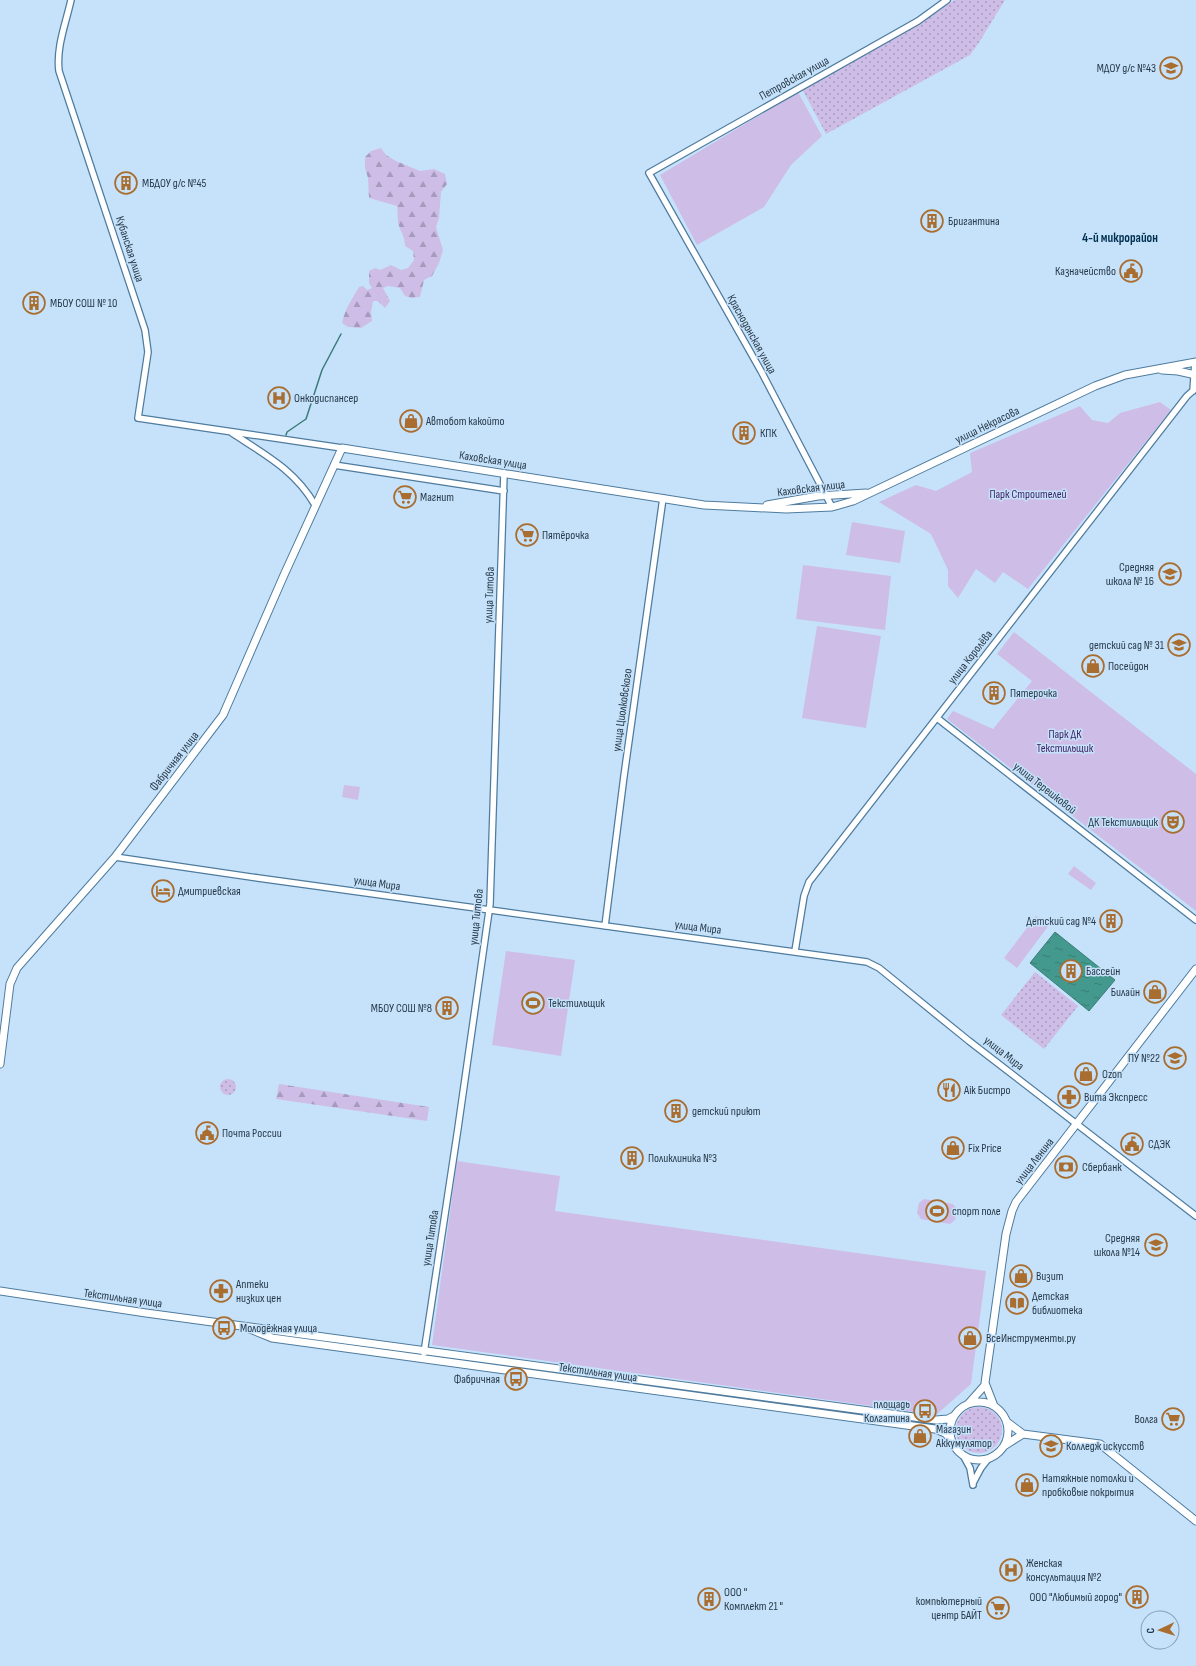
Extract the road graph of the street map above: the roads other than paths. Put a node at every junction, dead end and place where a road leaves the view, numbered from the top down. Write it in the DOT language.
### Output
graph roads {
  1 [pos="71,0"];
  2 [pos="947,0"];
  3 [pos="649,173"];
  4 [pos="1196,362"];
  5 [pos="1154,370"];
  6 [pos="1195,375"];
  7 [pos="1194,390"];
  8 [pos="230,432"];
  9 [pos="342,448"];
  10 [pos="334,465"];
  11 [pos="504,473"];
  12 [pos="504,491"];
  13 [pos="872,492"];
  14 [pos="827,496"];
  15 [pos="663,498"];
  16 [pos="315,505"];
  17 [pos="832,507"];
  18 [pos="753,508"];
  19 [pos="937,718"];
  20 [pos="114,857"];
  21 [pos="489,909"];
  22 [pos="1196,920"];
  23 [pos="605,926"];
  24 [pos="795,951"];
  25 [pos="1196,969"];
  26 [pos="0,1064"];
  27 [pos="1077,1123"];
  28 [pos="1196,1216"];
  29 [pos="0,1290"];
  30 [pos="242,1326"];
  31 [pos="424,1350"];
  32 [pos="423,1360"];
  33 [pos="985,1385"];
  34 [pos="968,1404"];
  35 [pos="994,1406"];
  36 [pos="954,1416"];
  37 [pos="1007,1422"];
  38 [pos="1023,1434"];
  39 [pos="951,1439"];
  40 [pos="1004,1446"];
  41 [pos="963,1455"];
  42 [pos="988,1459"];
  43 [pos="1196,1521"];
  1 -- 8 [label="street, Кубанская улица"];
  2 -- 3 [label="street, Петровская улица"];
  3 -- 14 [label="street, Краснодонская улица"];
  4 -- 5 [label="main road, улица Некрасова"];
  4 -- 6 [label="street, улица Королёва"];
  5 -- 6 [label="main road, улица Некрасова"];
  5 -- 13 [label="main road, улица Некрасова"];
  6 -- 7 [label="street, улица Королёва"];
  7 -- 19 [label="street, улица Королёва"];
  8 -- 9 [label="street, Каховская улица"];
  8 -- 16 [label="street"];
  9 -- 10 [label="main road, Фабричная улица"];
  9 -- 11 [label="main road, Каховская улица"];
  10 -- 12 [label="street"];
  10 -- 16 [label="main road, Фабричная улица"];
  11 -- 12 [label="street, улица Титова"];
  11 -- 15 [label="main road, Каховская улица"];
  12 -- 21 [label="street, улица Титова"];
  13 -- 14 [label="main road, Каховская улица"];
  13 -- 17 [label="main road, улица Некрасова"];
  14 -- 17 [label="street, Краснодонская улица"];
  14 -- 18 [label="main road, Каховская улица"];
  15 -- 18 [label="main road, Каховская улица"];
  15 -- 23 [label="street, улица Циолковского"];
  16 -- 20 [label="main road, Фабричная улица"];
  17 -- 18 [label="main road, Каховская улица"];
  19 -- 22 [label="street, улица Терешковой"];
  19 -- 24 [label="street, улица Королёва"];
  20 -- 21 [label="street, улица Мира"];
  20 -- 26 [label="main road, Фабричная улица"];
  21 -- 23 [label="street, улица Мира"];
  21 -- 31 [label="street, улица Титова"];
  23 -- 24 [label="street, улица Мира"];
  24 -- 27 [label="street, улица Мира"];
  25 -- 27 [label="main road, улица Ленина"];
  27 -- 28 [label="street, улица Мира"];
  27 -- 33 [label="main road, улица Ленина"];
  29 -- 30 [label="main road, Текстильная улица"];
  30 -- 31 [label="main road, Текстильная улица"];
  30 -- 32 [label="main road, Текстильная улица"];
  31 -- 32 [label="street, улица Титова"];
  31 -- 36 [label="main road, Текстильная улица"];
  32 -- 39 [label="main road, Текстильная улица"];
  33 -- 34 [label="main road"];
  33 -- 35 [label="main road"];
  34 -- 35 [label="main road"];
  34 -- 36 [label="main road"];
  35 -- 37 [label="main road"];
  36 -- 39 [label="main road"];
  37 -- 38 [label="main road"];
  37 -- 40 [label="main road"];
  38 -- 40 [label="main road"];
  38 -- 43 [label="main road"];
  39 -- 41 [label="main road"];
  40 -- 42 [label="main road"];
  41 -- 42 [label="main road"];
  41 -- 42 [label="street"];
}
